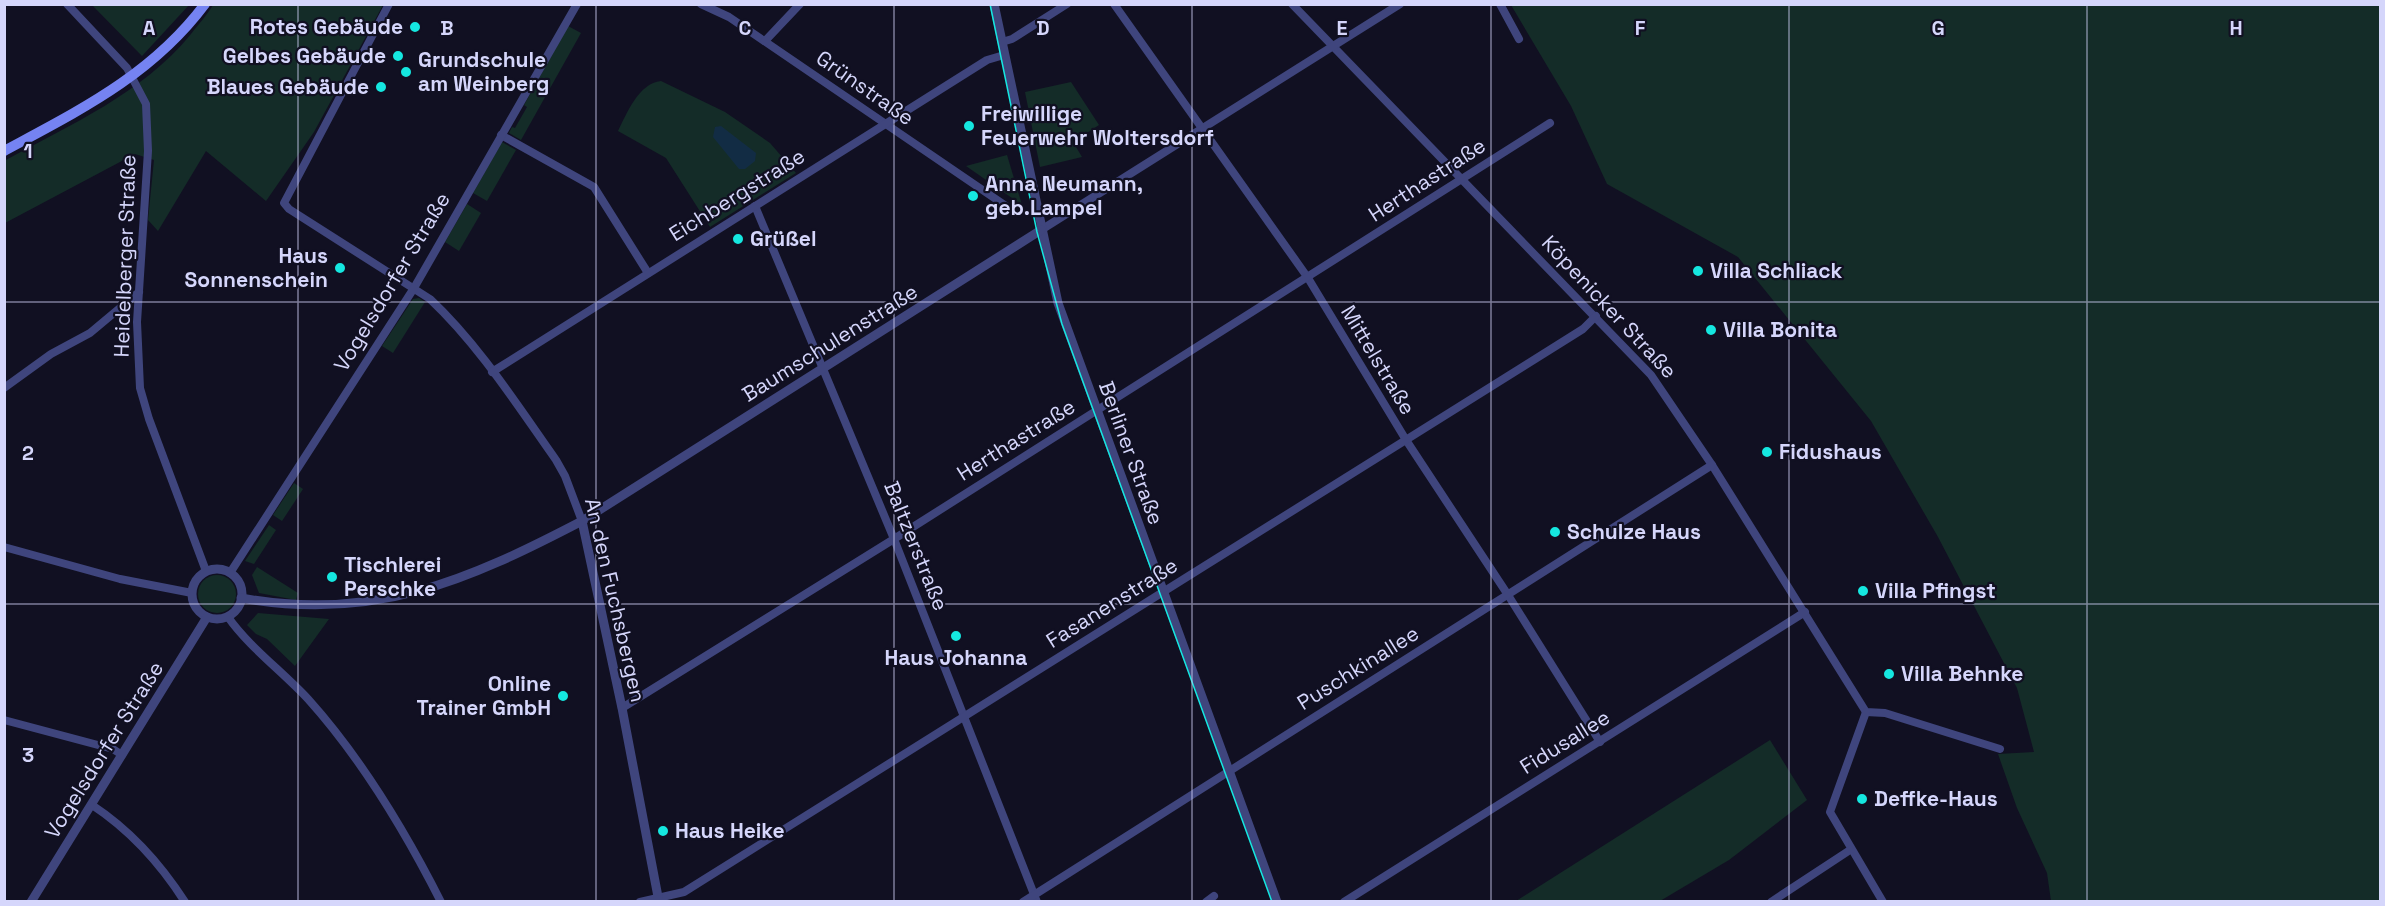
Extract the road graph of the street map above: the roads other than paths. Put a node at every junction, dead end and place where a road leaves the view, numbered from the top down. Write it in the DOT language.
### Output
graph roads {
  1 [pos="67,4"];
  2 [pos="205,4"];
  3 [pos="389,4"];
  4 [pos="577,4"];
  5 [pos="701,4"];
  6 [pos="800,4"];
  7 [pos="994,4"];
  8 [pos="1067,4"];
  9 [pos="1114,4"];
  10 [pos="1292,4"];
  11 [pos="1400,4"];
  12 [pos="1500,4"];
  13 [pos="1520,39"];
  14 [pos="765,41"];
  15 [pos="1002,42"];
  16 [pos="1335,46"];
  17 [pos="1004,55"];
  18 [pos="133,77"];
  19 [pos="1550,123"];
  20 [pos="884,124"];
  21 [pos="1202,129"];
  22 [pos="501,135"];
  23 [pos="4,151"];
  24 [pos="1461,180"];
  25 [pos="755,206"];
  26 [pos="1006,206"];
  27 [pos="1041,230"];
  28 [pos="648,273"];
  29 [pos="1308,278"];
  30 [pos="414,288"];
  31 [pos="139,292"];
  32 [pos="1596,316"];
  33 [pos="824,369"];
  34 [pos="492,372"];
  35 [pos="4,388"];
  36 [pos="1096,410"];
  37 [pos="1406,440"];
  38 [pos="1712,465"];
  39 [pos="582,521"];
  40 [pos="894,539"];
  41 [pos="4,547"];
  42 [pos="206,572"];
  43 [pos="230,573"];
  44 [pos="192,593"];
  45 [pos="1162,593"];
  46 [pos="1508,595"];
  47 [pos="241,598"];
  48 [pos="1805,612"];
  49 [pos="228,616"];
  50 [pos="207,617"];
  51 [pos="622,708"];
  52 [pos="1866,712"];
  53 [pos="963,717"];
  54 [pos="4,720"];
  55 [pos="1600,742"];
  56 [pos="2000,749"];
  57 [pos="122,755"];
  58 [pos="1229,771"];
  59 [pos="92,804"];
  60 [pos="1850,850"];
  61 [pos="1214,896"];
  62 [pos="1036,898"];
  63 [pos="659,899"];
  64 [pos="31,902"];
  65 [pos="185,902"];
  66 [pos="441,902"];
  67 [pos="640,902"];
  68 [pos="1023,902"];
  69 [pos="1206,902"];
  70 [pos="1276,902"];
  71 [pos="1344,902"];
  72 [pos="1771,902"];
  73 [pos="1883,902"];
  1 -- 18 [label="street, Heidelberger Straße"];
  2 -- 18 [label="main road"];
  3 -- 30 [label="street, An den Fuchsbergen"];
  4 -- 22 [label="street, Vogelsdorfer Straße"];
  5 -- 14 [label="street, Grünstraße"];
  6 -- 14 [label="street"];
  7 -- 15 [label="street, Berliner Straße"];
  8 -- 15 [label="street"];
  9 -- 21 [label="street, Mittelstraße"];
  10 -- 16 [label="street, Köpenicker Straße"];
  11 -- 16 [label="street, Baumschulenstraße"];
  12 -- 13 [label="street"];
  14 -- 20 [label="street, Grünstraße"];
  15 -- 17 [label="street, Berliner Straße"];
  16 -- 21 [label="street, Baumschulenstraße"];
  16 -- 24 [label="street, Köpenicker Straße"];
  17 -- 20 [label="street, Eichbergstraße"];
  17 -- 27 [label="street, Berliner Straße"];
  18 -- 23 [label="main road"];
  18 -- 31 [label="street, Heidelberger Straße"];
  19 -- 24 [label="street, Herthastraße"];
  20 -- 25 [label="street, Eichbergstraße"];
  20 -- 26 [label="street, Grünstraße"];
  21 -- 27 [label="street, Baumschulenstraße"];
  21 -- 29 [label="street, Mittelstraße"];
  22 -- 28 [label="street"];
  22 -- 30 [label="street, Vogelsdorfer Straße"];
  24 -- 29 [label="street, Herthastraße"];
  24 -- 32 [label="street, Köpenicker Straße"];
  25 -- 28 [label="street, Eichbergstraße"];
  25 -- 33 [label="street, Baltzerstraße"];
  27 -- 33 [label="street, Baumschulenstraße"];
  27 -- 36 [label="street, Berliner Straße"];
  28 -- 34 [label="street, Eichbergstraße"];
  29 -- 36 [label="street, Herthastraße"];
  29 -- 37 [label="street, Mittelstraße"];
  30 -- 34 [label="street, An den Fuchsbergen"];
  30 -- 43 [label="street, Vogelsdorfer Straße"];
  31 -- 35 [label="street"];
  31 -- 42 [label="street, Heidelberger Straße"];
  32 -- 37 [label="street, Fasanenstraße"];
  32 -- 38 [label="street, Köpenicker Straße"];
  33 -- 39 [label="street, Baumschulenstraße"];
  33 -- 40 [label="street, Baltzerstraße"];
  34 -- 39 [label="street, An den Fuchsbergen"];
  36 -- 40 [label="street, Herthastraße"];
  36 -- 45 [label="street, Berliner Straße"];
  37 -- 45 [label="street, Fasanenstraße"];
  37 -- 46 [label="street, Mittelstraße"];
  38 -- 46 [label="street, Puschkinallee"];
  38 -- 48 [label="street, Köpenicker Straße"];
  39 -- 47 [label="street, Baumschulenstraße"];
  39 -- 51 [label="street, An den Fuchsbergen"];
  40 -- 51 [label="street, Herthastraße"];
  40 -- 53 [label="street, Baltzerstraße"];
  41 -- 44 [label="street"];
  42 -- 43 [label="street"];
  42 -- 44 [label="street"];
  43 -- 47 [label="street"];
  44 -- 50 [label="street"];
  45 -- 53 [label="street, Fasanenstraße"];
  45 -- 58 [label="street, Berliner Straße"];
  46 -- 55 [label="street, Mittelstraße"];
  46 -- 58 [label="street, Puschkinallee"];
  47 -- 49 [label="street"];
  48 -- 52 [label="street, Köpenicker Straße"];
  48 -- 55 [label="street, Fidusallee"];
  49 -- 50 [label="street"];
  49 -- 66 [label="street"];
  50 -- 57 [label="street, Vogelsdorfer Straße"];
  51 -- 63 [label="street, An den Fuchsbergen"];
  52 -- 56 [label="street"];
  52 -- 60 [label="street"];
  53 -- 62 [label="street, Baltzerstraße"];
  53 -- 63 [label="street, Fasanenstraße"];
  54 -- 57 [label="street"];
  55 -- 71 [label="street, Fidusallee"];
  57 -- 59 [label="street, Vogelsdorfer Straße"];
  58 -- 62 [label="street, Puschkinallee"];
  58 -- 70 [label="street, Berliner Straße"];
  59 -- 64 [label="street, Vogelsdorfer Straße"];
  59 -- 65 [label="street"];
  60 -- 72 [label="street"];
  60 -- 73 [label="street"];
  61 -- 69 [label="street"];
  62 -- 68 [label="street, Puschkinallee"];
  63 -- 67 [label="street, Fasanenstraße"];
}
